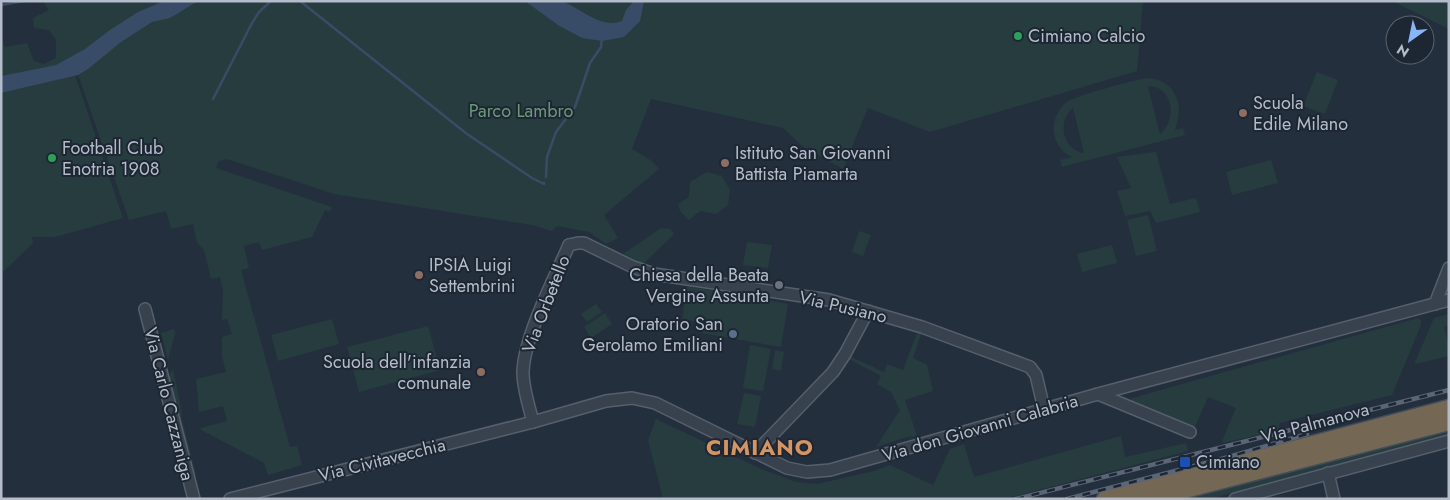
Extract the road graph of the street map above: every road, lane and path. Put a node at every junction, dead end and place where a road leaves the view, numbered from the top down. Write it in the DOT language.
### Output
graph roads {
  1 [pos="569,245"];
  2 [pos="1449,268"];
  3 [pos="1449,300"];
  4 [pos="1435,304"];
  5 [pos="145,309"];
  6 [pos="868,311"];
  7 [pos="1098,394"];
  8 [pos="1449,408"];
  9 [pos="1044,410"];
  10 [pos="533,422"];
  11 [pos="1449,422"];
  12 [pos="1190,432"];
  13 [pos="1449,441"];
  14 [pos="755,453"];
  15 [pos="1328,473"];
  16 [pos="194,499"];
  17 [pos="230,499"];
  18 [pos="1104,499"];
  19 [pos="1150,499"];
  20 [pos="1235,499"];
  21 [pos="1334,499"];
  1 -- 6 [label="street, Via Pusiano"];
  1 -- 10 [label="street, Via Orbetello"];
  2 -- 4 [label="street"];
  3 -- 4 [label="street, Via don Giovanni Calabria"];
  4 -- 7 [label="street, Via don Giovanni Calabria"];
  5 -- 16 [label="street, Via Carlo Cazzaniga"];
  6 -- 9 [label="street, Via Pusiano"];
  6 -- 14 [label="street"];
  7 -- 9 [label="street, Via don Giovanni Calabria"];
  7 -- 12 [label="street"];
  8 -- 18 [label="highway, Via Palmanova"];
  9 -- 14 [label="street, Via don Giovanni Calabria"];
  10 -- 14 [label="street, Via don Giovanni Calabria"];
  10 -- 17 [label="street, Via Civitavecchia"];
  11 -- 19 [label="highway, Via Palmanova"];
  13 -- 15 [label="street"];
  15 -- 20 [label="street"];
  15 -- 21 [label="street"];
}
